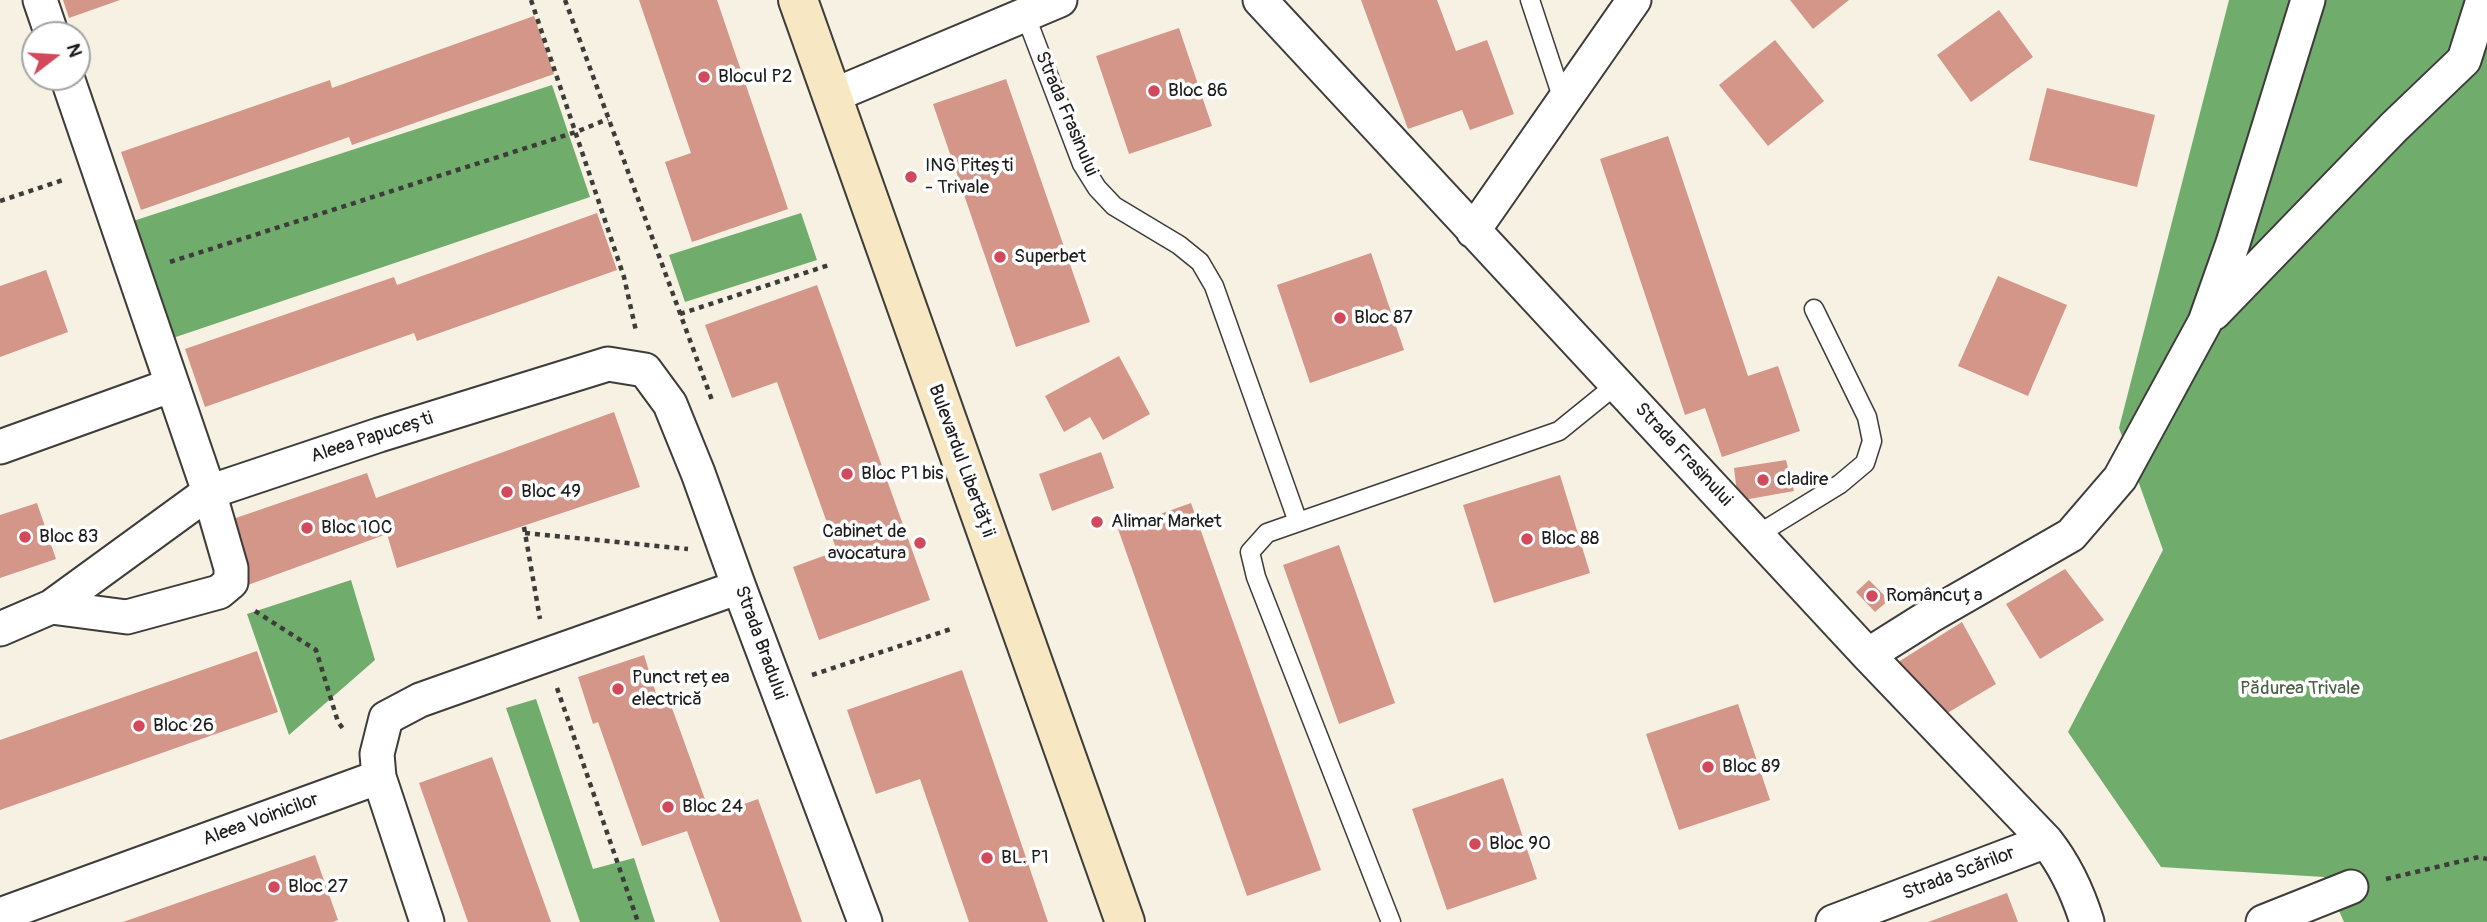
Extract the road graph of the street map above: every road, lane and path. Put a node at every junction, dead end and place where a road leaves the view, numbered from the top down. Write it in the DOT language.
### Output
graph roads {
  1 [pos="40,0"];
  2 [pos="531,0"];
  3 [pos="565,0"];
  4 [pos="798,0"];
  5 [pos="1060,0"];
  6 [pos="1260,0"];
  7 [pos="1530,0"];
  8 [pos="1634,0"];
  9 [pos="2308,0"];
  10 [pos="2483,0"];
  11 [pos="1025,15"];
  12 [pos="47,21"];
  13 [pos="72,91"];
  14 [pos="832,96"];
  15 [pos="1564,103"];
  16 [pos="608,119"];
  17 [pos="576,132"];
  18 [pos="98,168"];
  19 [pos="0,201"];
  20 [pos="1473,231"];
  21 [pos="829,265"];
  22 [pos="134,274"];
  23 [pos="1814,309"];
  24 [pos="680,314"];
  25 [pos="2205,322"];
  26 [pos="645,370"];
  27 [pos="1617,384"];
  28 [pos="172,385"];
  29 [pos="715,408"];
  30 [pos="0,447"];
  31 [pos="209,492"];
  32 [pos="1298,522"];
  33 [pos="1758,535"];
  34 [pos="728,553"];
  35 [pos="738,587"];
  36 [pos="222,589"];
  37 [pos="51,607"];
  38 [pos="954,628"];
  39 [pos="0,629"];
  40 [pos="1868,655"];
  41 [pos="546,656"];
  42 [pos="808,662"];
  43 [pos="813,675"];
  44 [pos="776,687"];
  45 [pos="338,722"];
  46 [pos="379,777"];
  47 [pos="2046,841"];
  48 [pos="2487,859"];
  49 [pos="2351,887"];
  50 [pos="0,915"];
  51 [pos="427,922"];
  52 [pos="638,922"];
  53 [pos="865,922"];
  54 [pos="1125,922"];
  55 [pos="1391,922"];
  56 [pos="1833,922"];
  57 [pos="2087,922"];
  58 [pos="2263,922"];
  1 -- 12 [label="street"];
  2 -- 17 [label="path"];
  3 -- 16 [label="path"];
  4 -- 14 [label="main road, Bulevardul Libertății"];
  5 -- 11 [label="street"];
  6 -- 20 [label="street, Strada Frasinului"];
  7 -- 15 [label="lane"];
  8 -- 15 [label="street"];
  9 -- 25 [label="street"];
  10 -- 25 [label="street"];
  11 -- 14 [label="street"];
  11 -- 32 [label="lane, Strada Frasinului"];
  13 -- 18 [label="street"];
  14 -- 54 [label="main road, Bulevardul Libertății"];
  15 -- 20 [label="street"];
  16 -- 17 [label="path"];
  16 -- 24 [label="path"];
  17 -- 22 [label="path"];
  17 -- 26 [label="path"];
  18 -- 19 [label="path"];
  18 -- 22 [label="street"];
  20 -- 27 [label="street, Strada Frasinului"];
  21 -- 24 [label="path"];
  22 -- 28 [label="street"];
  23 -- 33 [label="lane"];
  24 -- 29 [label="path"];
  25 -- 40 [label="street"];
  26 -- 31 [label="street, Aleea Papucești"];
  26 -- 34 [label="street, Strada Bradului"];
  27 -- 32 [label="lane"];
  27 -- 33 [label="street, Strada Frasinului"];
  28 -- 30 [label="street"];
  28 -- 31 [label="street"];
  31 -- 36 [label="street"];
  31 -- 37 [label="street, Aleea Papucești"];
  32 -- 55 [label="lane"];
  33 -- 40 [label="street, Strada Frasinului"];
  34 -- 35 [label="street, Strada Bradului"];
  34 -- 41 [label="path"];
  35 -- 41 [label="street"];
  35 -- 44 [label="street, Strada Bradului"];
  36 -- 37 [label="street"];
  36 -- 45 [label="path"];
  37 -- 39 [label="street, Aleea Papucești"];
  38 -- 43 [label="path"];
  40 -- 47 [label="street, Strada Frasinului"];
  41 -- 46 [label="street"];
  41 -- 52 [label="path"];
  42 -- 43 [label="path"];
  43 -- 44 [label="path"];
  44 -- 53 [label="street, Strada Bradului"];
  46 -- 50 [label="street, Aleea Voinicilor"];
  46 -- 51 [label="street"];
  47 -- 56 [label="street, Strada Scărilor"];
  47 -- 57 [label="street, Strada Frasinului"];
  48 -- 49 [label="path"];
  49 -- 58 [label="street"];
}
